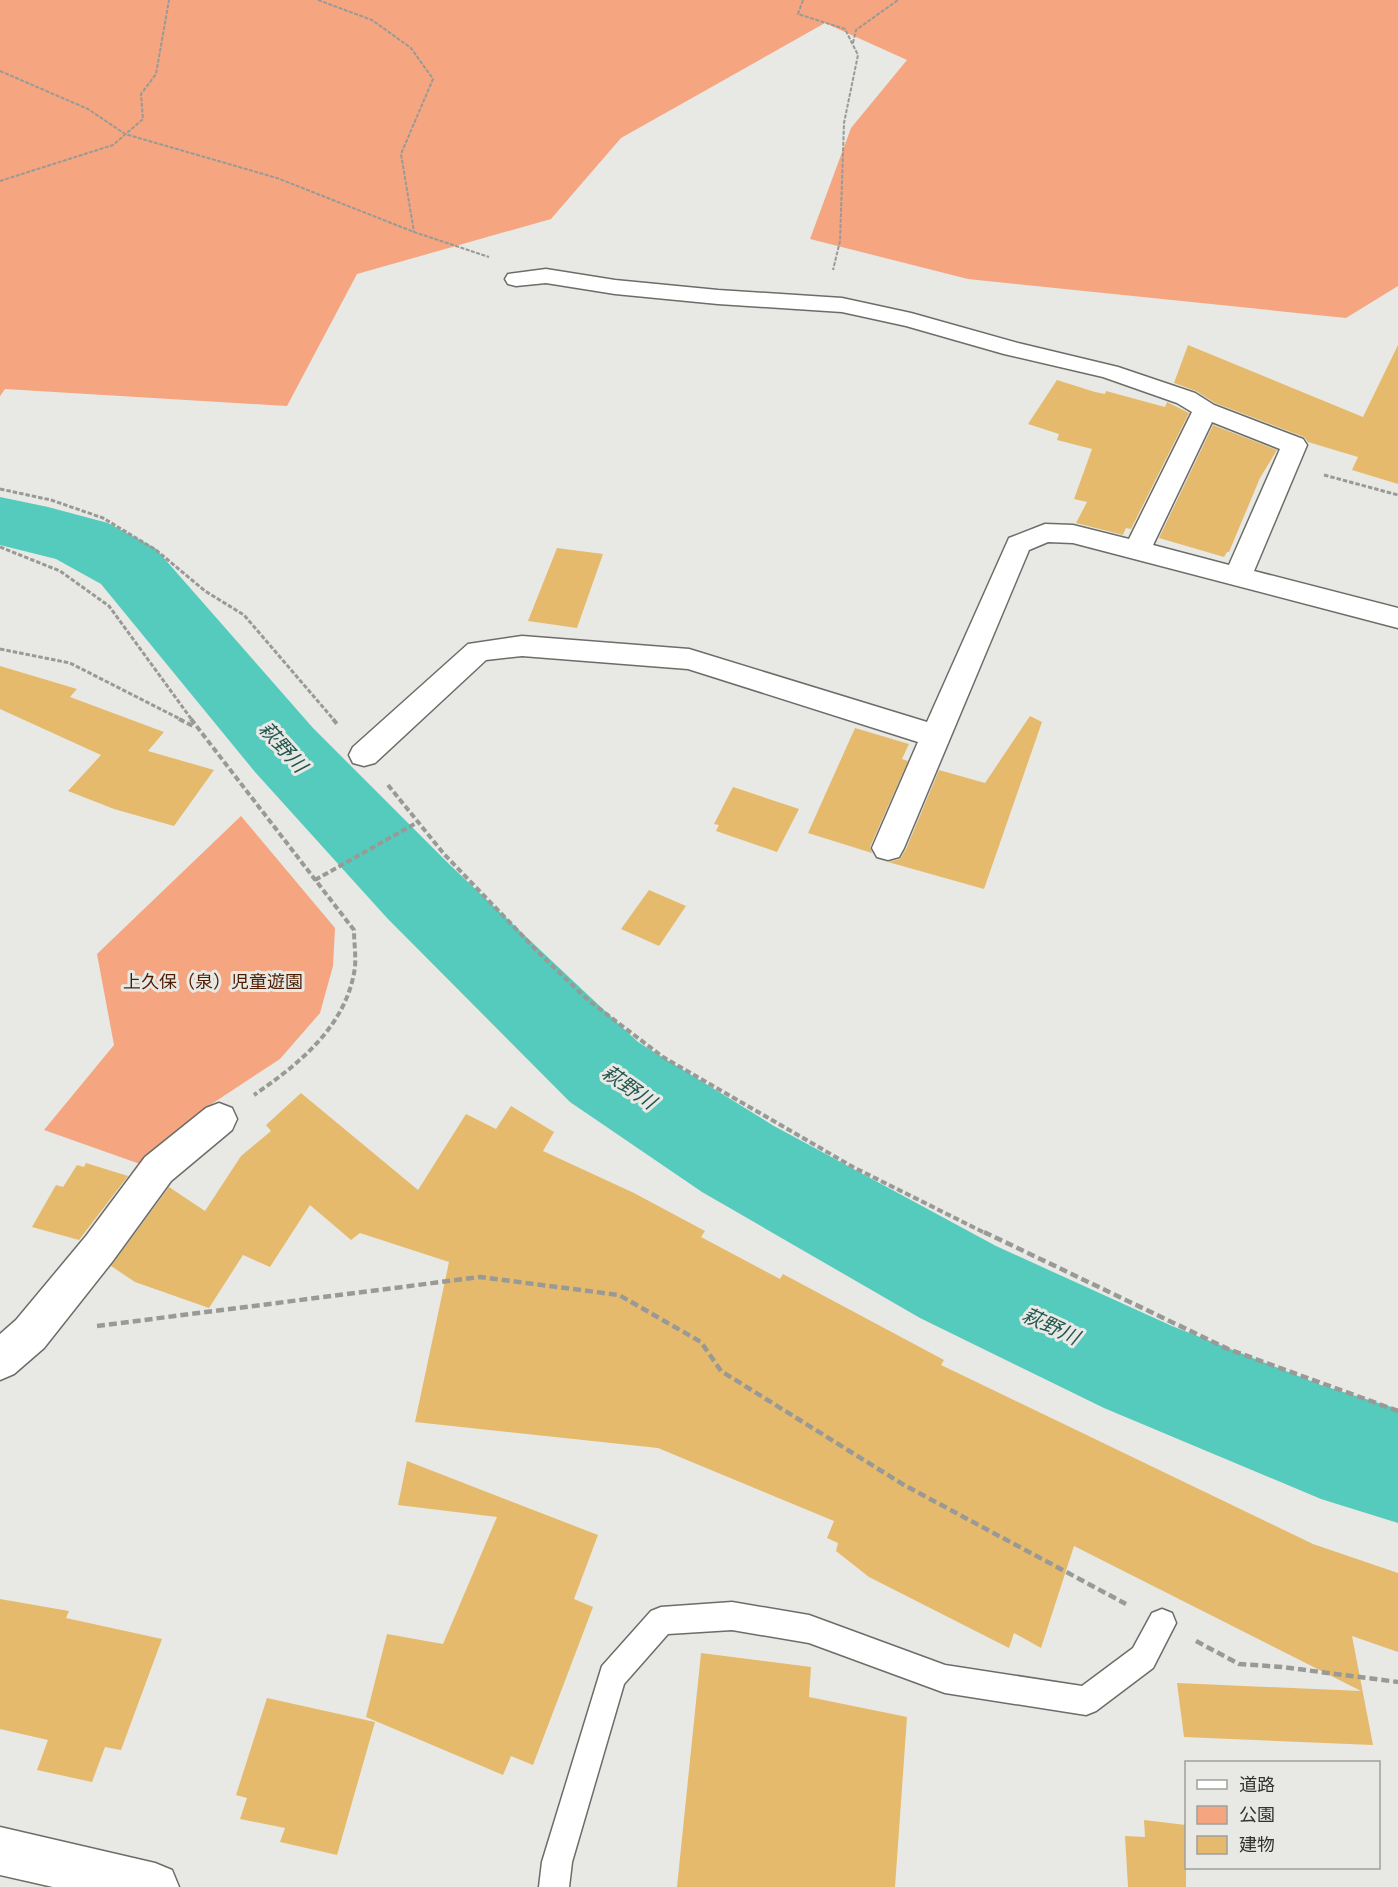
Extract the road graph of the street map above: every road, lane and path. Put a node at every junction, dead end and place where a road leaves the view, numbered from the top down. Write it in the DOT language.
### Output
graph roads {
  1 [pos="170,0"];
  2 [pos="318,0"];
  3 [pos="803,0"];
  4 [pos="898,0"];
  5 [pos="853,44"];
  6 [pos="0,71"];
  7 [pos="125,134"];
  8 [pos="0,181"];
  9 [pos="414,232"];
  10 [pos="546,276"];
  11 [pos="516,279"];
  12 [pos="824,304"];
  13 [pos="1205,410"];
  14 [pos="1293,450"];
  15 [pos="0,489"];
  16 [pos="1398,495"];
  17 [pos="0,547"];
  18 [pos="1137,550"];
  19 [pos="1238,576"];
  20 [pos="1398,618"];
  21 [pos="0,649"];
  22 [pos="198,729"];
  23 [pos="935,736"];
  24 [pos="364,755"];
  25 [pos="418,822"];
  26 [pos="888,848"];
  27 [pos="315,880"];
  28 [pos="219,1119"];
  29 [pos="30,1334"];
  30 [pos="0,1360"];
  31 [pos="1398,1411"];
  32 [pos="1162,1623"];
  33 [pos="1398,1682"];
  34 [pos="0,1851"];
  35 [pos="155,1887"];
  36 [pos="554,1887"];
  1 -- 7 [label="path"];
  2 -- 9 [label="path"];
  3 -- 5 [label="path"];
  4 -- 5 [label="path"];
  5 -- 12 [label="path"];
  6 -- 7 [label="path"];
  7 -- 8 [label="path"];
  7 -- 9 [label="path"];
  9 -- 10 [label="path"];
  10 -- 11 [label="street"];
  10 -- 12 [label="street"];
  12 -- 13 [label="street"];
  13 -- 14 [label="street"];
  13 -- 18 [label="street"];
  14 -- 16 [label="path"];
  14 -- 19 [label="street"];
  15 -- 24 [label="path"];
  17 -- 22 [label="path"];
  18 -- 19 [label="street"];
  18 -- 23 [label="street"];
  19 -- 20 [label="street"];
  21 -- 22 [label="path"];
  22 -- 27 [label="path"];
  23 -- 24 [label="street"];
  23 -- 26 [label="street"];
  24 -- 25 [label="path"];
  25 -- 27 [label="path"];
  25 -- 31 [label="path"];
  27 -- 28 [label="path"];
  28 -- 29 [label="street"];
  29 -- 30 [label="street"];
  29 -- 32 [label="path"];
  32 -- 33 [label="path"];
  32 -- 36 [label="lane"];
  34 -- 35 [label="street"];
}
